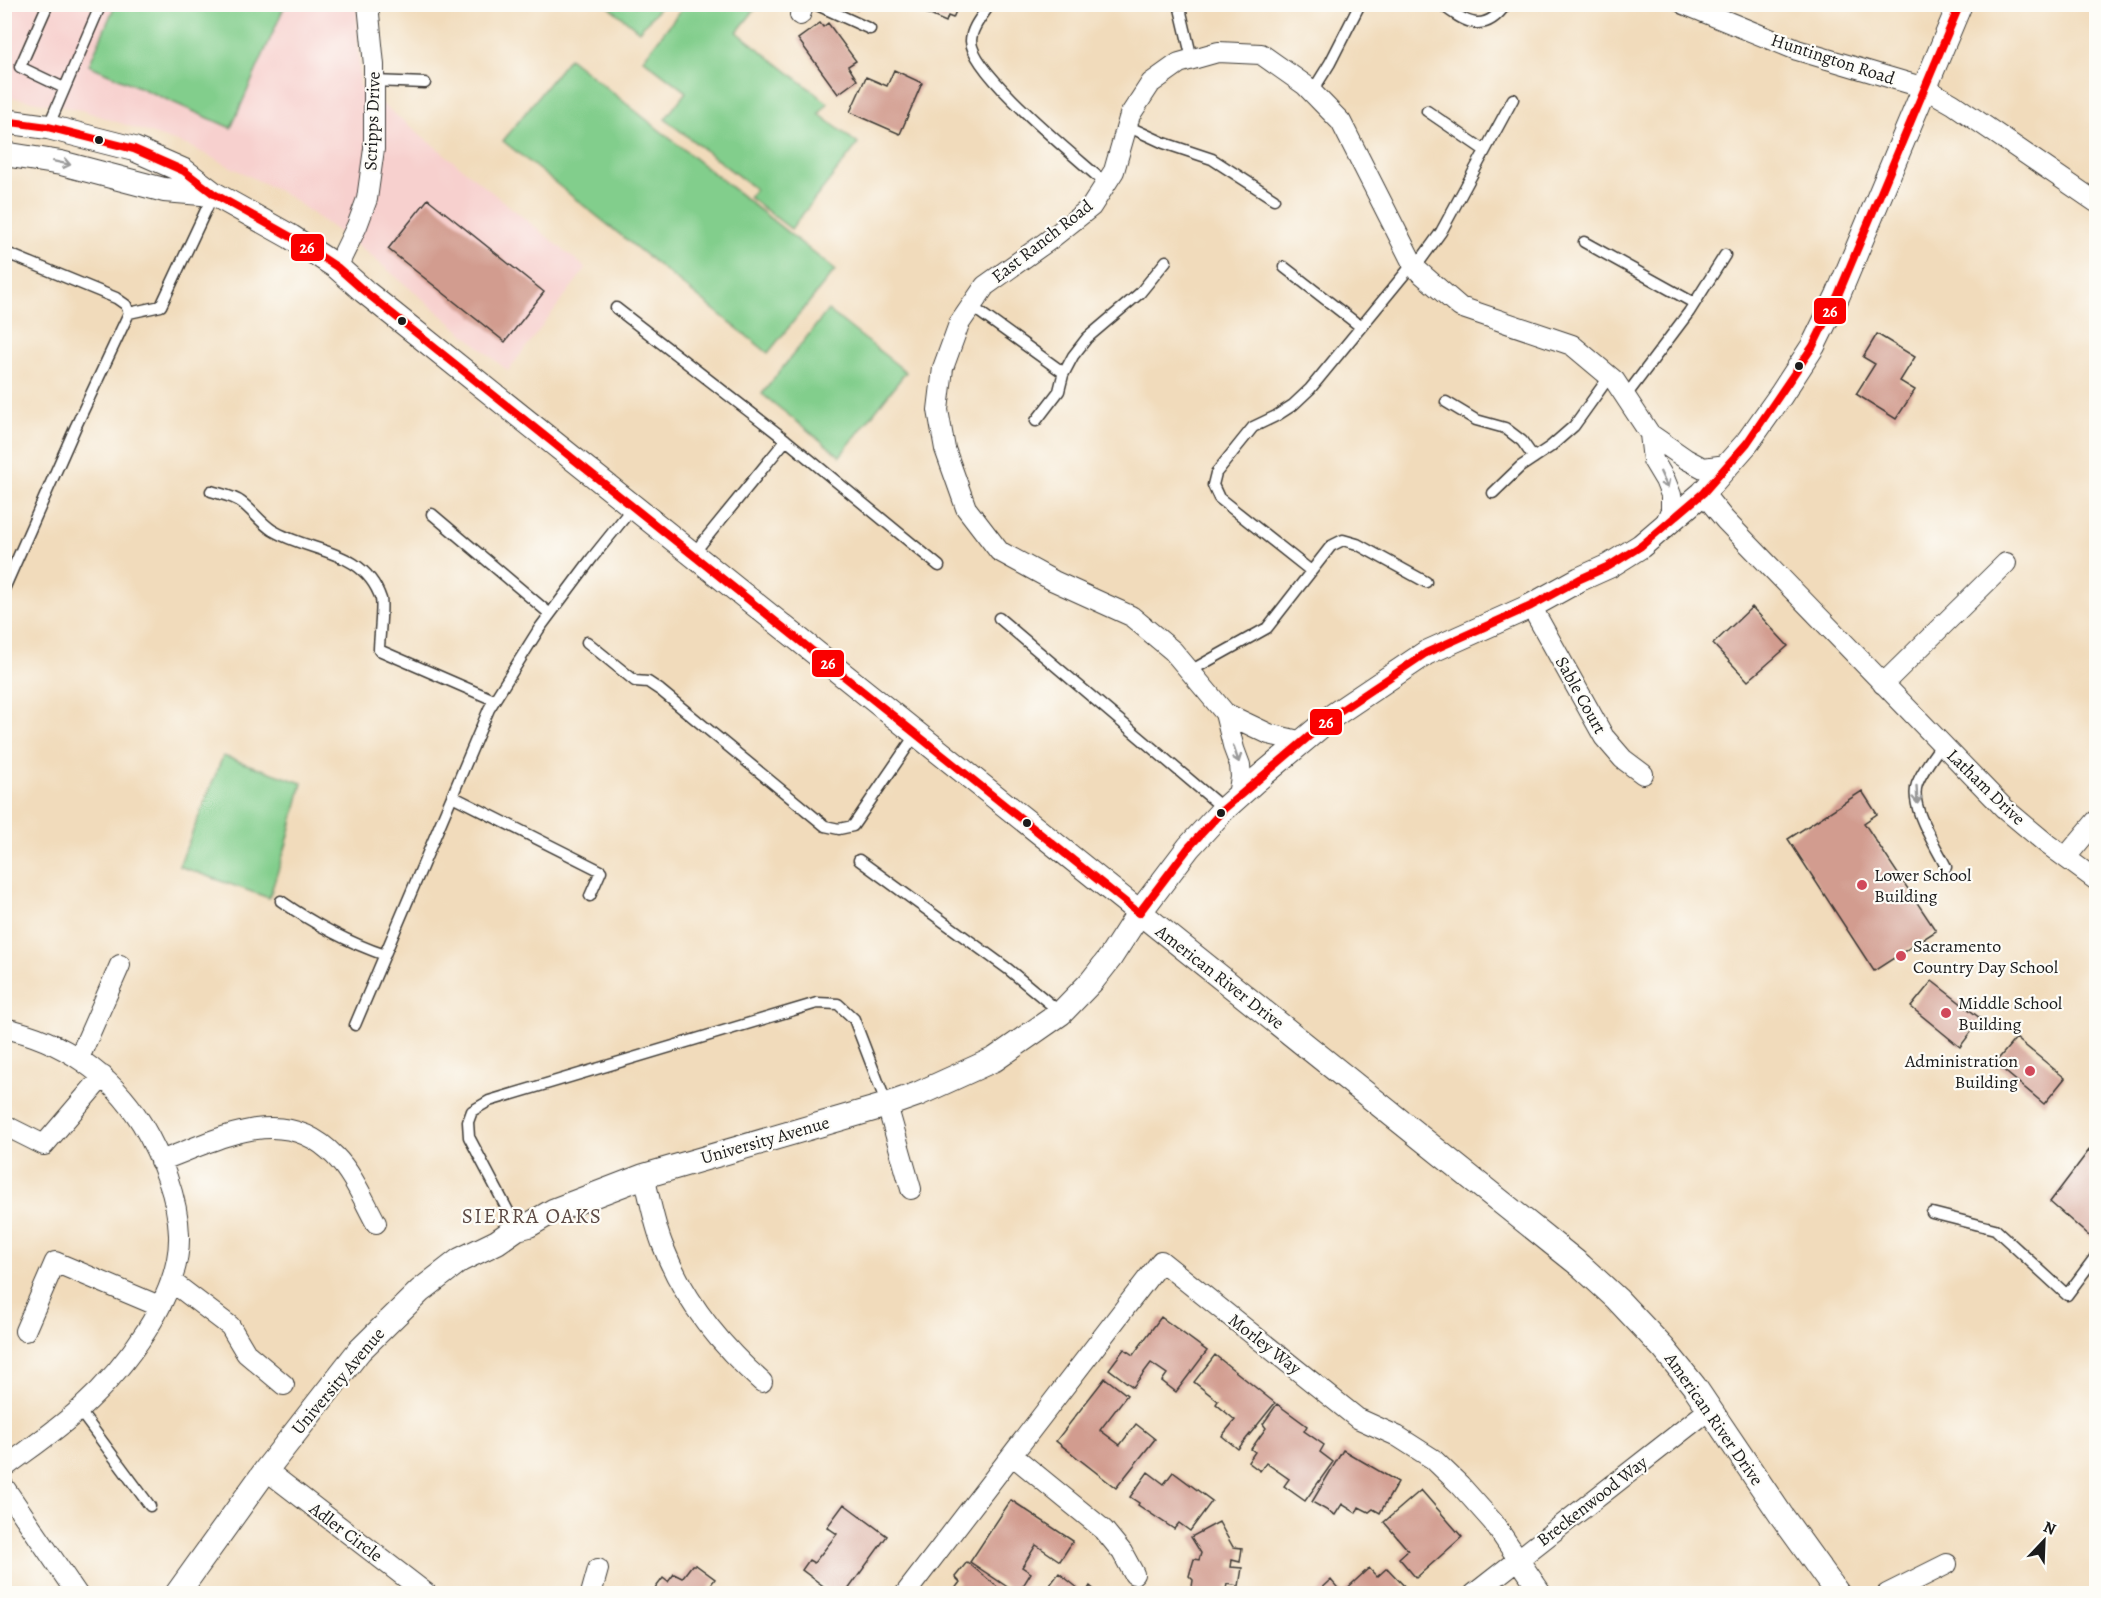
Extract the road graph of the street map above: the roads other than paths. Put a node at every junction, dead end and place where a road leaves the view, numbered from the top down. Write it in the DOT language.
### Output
graph roads {
  1 [pos="48,4"];
  2 [pos="101,4"];
  3 [pos="368,4"];
  4 [pos="990,4"];
  5 [pos="1179,4"];
  6 [pos="1360,4"];
  7 [pos="1441,4"];
  8 [pos="1506,4"];
  9 [pos="1684,4"];
  10 [pos="1960,4"];
  11 [pos="806,8"];
  12 [pos="870,28"];
  13 [pos="1192,60"];
  14 [pos="374,81"];
  15 [pos="425,83"];
  16 [pos="64,88"];
  17 [pos="1925,88"];
  18 [pos="1312,92"];
  19 [pos="1513,99"];
  20 [pos="1427,111"];
  21 [pos="4,121"];
  22 [pos="1127,126"];
  23 [pos="48,128"];
  24 [pos="1484,150"];
  25 [pos="4,154"];
  26 [pos="1106,184"];
  27 [pos="214,194"];
  28 [pos="1274,199"];
  29 [pos="2097,202"];
  30 [pos="1584,242"];
  31 [pos="4,252"];
  32 [pos="1725,255"];
  33 [pos="1166,261"];
  34 [pos="1413,266"];
  35 [pos="337,267"];
  36 [pos="1284,267"];
  37 [pos="1694,303"];
  38 [pos="971,306"];
  39 [pos="616,308"];
  40 [pos="129,313"];
  41 [pos="1361,327"];
  42 [pos="1064,373"];
  43 [pos="1610,377"];
  44 [pos="1625,397"];
  45 [pos="1446,402"];
  46 [pos="1036,421"];
  47 [pos="1650,434"];
  48 [pos="786,440"];
  49 [pos="1534,458"];
  50 [pos="1727,465"];
  51 [pos="211,491"];
  52 [pos="1493,493"];
  53 [pos="1703,493"];
  54 [pos="633,507"];
  55 [pos="432,514"];
  56 [pos="1664,527"];
  57 [pos="693,554"];
  58 [pos="2006,563"];
  59 [pos="939,566"];
  60 [pos="1311,571"];
  61 [pos="1425,582"];
  62 [pos="4,590"];
  63 [pos="1531,606"];
  64 [pos="550,614"];
  65 [pos="999,618"];
  66 [pos="587,642"];
  67 [pos="1190,671"];
  68 [pos="1883,684"];
  69 [pos="494,700"];
  70 [pos="1225,713"];
  71 [pos="917,732"];
  72 [pos="1303,742"];
  73 [pos="1942,744"];
  74 [pos="1643,774"];
  75 [pos="452,796"];
  76 [pos="1231,803"];
  77 [pos="2097,821"];
  78 [pos="2066,857"];
  79 [pos="859,860"];
  80 [pos="1946,867"];
  81 [pos="2097,880"];
  82 [pos="590,896"];
  83 [pos="282,901"];
  84 [pos="1139,913"];
  85 [pos="385,955"];
  86 [pos="120,965"];
  87 [pos="1061,1013"];
  88 [pos="355,1025"];
  89 [pos="4,1028"];
  90 [pos="79,1058"];
  91 [pos="103,1076"];
  92 [pos="887,1105"];
  93 [pos="4,1125"];
  94 [pos="160,1161"];
  95 [pos="644,1176"];
  96 [pos="911,1189"];
  97 [pos="1932,1213"];
  98 [pos="376,1223"];
  99 [pos="517,1228"];
  100 [pos="2097,1256"];
  101 [pos="171,1281"];
  102 [pos="159,1306"];
  103 [pos="25,1330"];
  104 [pos="762,1382"];
  105 [pos="284,1385"];
  106 [pos="1710,1409"];
  107 [pos="79,1410"];
  108 [pos="1012,1455"];
  109 [pos="4,1468"];
  110 [pos="266,1470"];
  111 [pos="4,1487"];
  112 [pos="150,1506"];
  113 [pos="1519,1558"];
  114 [pos="1947,1564"];
  115 [pos="598,1569"];
  116 [pos="1134,1574"];
  117 [pos="77,1593"];
  118 [pos="177,1593"];
  119 [pos="427,1593"];
  120 [pos="591,1593"];
  121 [pos="905,1593"];
  122 [pos="1474,1593"];
  123 [pos="1542,1593"];
  124 [pos="1838,1593"];
  125 [pos="1887,1593"];
  1 -- 16 [label="lane"];
  2 -- 16 [label="lane"];
  3 -- 14 [label="street, Scripps Drive"];
  4 -- 26 [label="lane"];
  5 -- 13 [label="lane"];
  6 -- 18 [label="lane"];
  7 -- 8 [label="lane"];
  9 -- 17 [label="street, Huntington Road"];
  10 -- 17 [label="street, University Avenue"];
  11 -- 12 [label="lane"];
  13 -- 18 [label="street, East Ranch Road"];
  13 -- 22 [label="street, East Ranch Road"];
  14 -- 15 [label="lane"];
  14 -- 35 [label="street, Scripps Drive"];
  16 -- 23 [label="lane"];
  17 -- 29 [label="street, Huntington Road"];
  17 -- 50 [label="street, University Avenue"];
  18 -- 34 [label="street, East Ranch Road"];
  19 -- 24 [label="lane"];
  20 -- 24 [label="lane"];
  21 -- 23 [label="street, American River Drive"];
  22 -- 26 [label="street, East Ranch Road"];
  22 -- 28 [label="lane"];
  23 -- 27 [label="street, American River Drive"];
  24 -- 34 [label="lane"];
  25 -- 27 [label="street, American River Drive, one-way"];
  26 -- 38 [label="street, East Ranch Road"];
  27 -- 35 [label="street, American River Drive"];
  27 -- 40 [label="lane"];
  30 -- 37 [label="lane"];
  31 -- 40 [label="lane"];
  32 -- 37 [label="lane"];
  33 -- 42 [label="lane"];
  34 -- 41 [label="lane"];
  34 -- 43 [label="street, East Ranch Road"];
  35 -- 54 [label="street, American River Drive"];
  36 -- 41 [label="lane"];
  37 -- 44 [label="lane"];
  38 -- 42 [label="lane"];
  38 -- 67 [label="street, East Ranch Road"];
  39 -- 48 [label="lane"];
  40 -- 62 [label="lane"];
  41 -- 60 [label="lane"];
  42 -- 46 [label="lane"];
  43 -- 44 [label="street, East Ranch Road"];
  43 -- 49 [label="lane"];
  44 -- 47 [label="street, East Ranch Road"];
  45 -- 49 [label="lane"];
  47 -- 50 [label="street, East Ranch Road"];
  47 -- 56 [label="street, one-way"];
  48 -- 57 [label="lane"];
  48 -- 59 [label="lane"];
  49 -- 52 [label="lane"];
  50 -- 53 [label="street, University Avenue"];
  51 -- 69 [label="lane"];
  53 -- 56 [label="street, University Avenue"];
  53 -- 68 [label="street, Latham Drive"];
  54 -- 57 [label="street, American River Drive"];
  54 -- 64 [label="lane"];
  55 -- 64 [label="lane"];
  56 -- 63 [label="street, University Avenue"];
  57 -- 71 [label="street, American River Drive"];
  58 -- 68 [label="street"];
  60 -- 61 [label="lane"];
  60 -- 67 [label="lane"];
  63 -- 72 [label="street, University Avenue"];
  63 -- 74 [label="street, Sable Court"];
  64 -- 69 [label="lane"];
  65 -- 76 [label="lane"];
  66 -- 71 [label="lane"];
  67 -- 70 [label="street, East Ranch Road"];
  68 -- 73 [label="street, Latham Drive"];
  69 -- 75 [label="lane"];
  70 -- 72 [label="street, East Ranch Road"];
  70 -- 76 [label="street, East Ranch Road, one-way"];
  71 -- 84 [label="street, American River Drive"];
  72 -- 76 [label="street, University Avenue"];
  73 -- 78 [label="street, Latham Drive"];
  73 -- 80 [label="lane, one-way"];
  75 -- 82 [label="lane"];
  75 -- 85 [label="lane"];
  76 -- 84 [label="street, University Avenue"];
  77 -- 78 [label="street"];
  78 -- 81 [label="street, Latham Drive"];
  79 -- 87 [label="lane"];
  83 -- 85 [label="lane"];
  84 -- 87 [label="street, University Avenue"];
  84 -- 106 [label="street, American River Drive"];
  85 -- 88 [label="lane"];
  86 -- 90 [label="street"];
  87 -- 92 [label="street, University Avenue"];
  89 -- 90 [label="street"];
  90 -- 91 [label="street"];
  91 -- 93 [label="street"];
  91 -- 94 [label="street"];
  92 -- 95 [label="street, University Avenue"];
  92 -- 96 [label="street"];
  92 -- 99 [label="lane"];
  94 -- 98 [label="street"];
  94 -- 101 [label="street"];
  95 -- 99 [label="street, University Avenue"];
  95 -- 104 [label="street"];
  97 -- 100 [label="lane"];
  99 -- 110 [label="street, University Avenue"];
  101 -- 102 [label="street"];
  101 -- 105 [label="street"];
  102 -- 103 [label="street"];
  102 -- 107 [label="street"];
  106 -- 113 [label="street, Breckenwood Way"];
  106 -- 124 [label="street, American River Drive"];
  107 -- 109 [label="street"];
  107 -- 112 [label="lane"];
  108 -- 113 [label="street, Morley Way"];
  108 -- 116 [label="street"];
  108 -- 121 [label="street, Morley Way"];
  110 -- 118 [label="street, University Avenue"];
  110 -- 119 [label="street, Adler Circle"];
  111 -- 117 [label="street"];
  113 -- 122 [label="street, Breckenwood Way"];
  113 -- 123 [label="street, Morley Way"];
  114 -- 125 [label="street"];
  115 -- 120 [label="street"];
}
